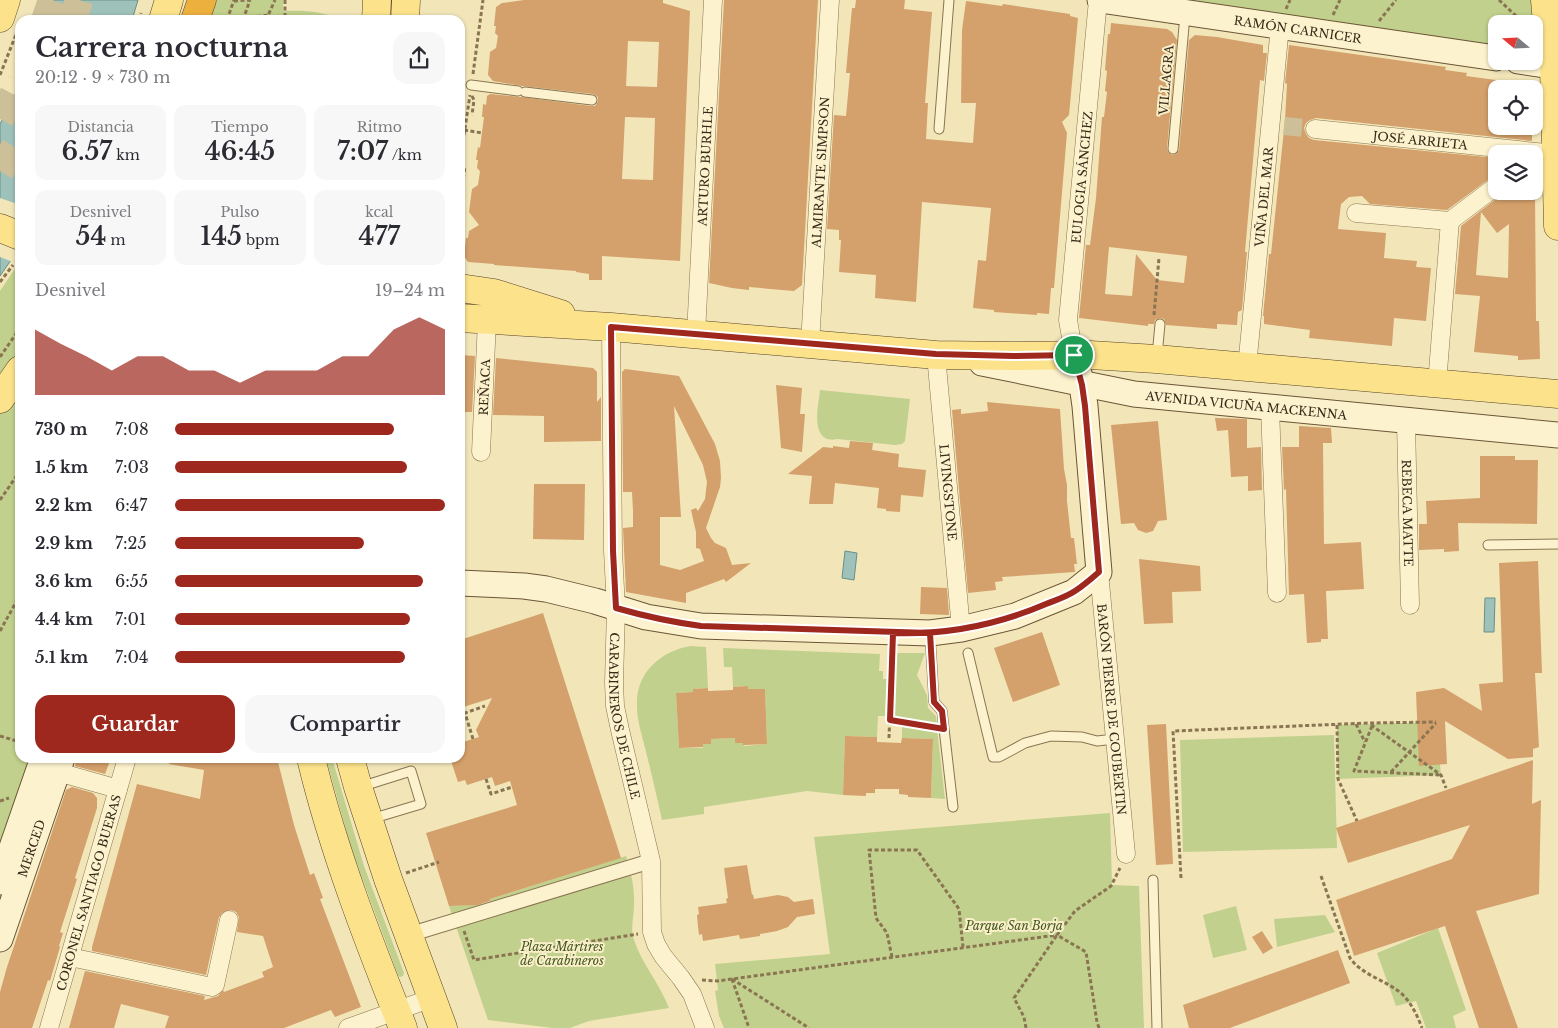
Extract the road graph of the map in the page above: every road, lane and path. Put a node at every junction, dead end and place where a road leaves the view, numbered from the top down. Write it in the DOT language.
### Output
graph roads {
  1 [pos="6,0"];
  2 [pos="169,0"];
  3 [pos="202,0"];
  4 [pos="234,0"];
  5 [pos="250,0"];
  6 [pos="275,0"];
  7 [pos="285,0"];
  8 [pos="377,0"];
  9 [pos="406,0"];
  10 [pos="483,0"];
  11 [pos="713,0"];
  12 [pos="830,0"];
  13 [pos="949,0"];
  14 [pos="1099,0"];
  15 [pos="1340,0"];
  16 [pos="1396,0"];
  17 [pos="1499,0"];
  18 [pos="1539,11"];
  19 [pos="1185,12"];
  20 [pos="164,15"];
  21 [pos="196,15"];
  22 [pos="229,15"];
  23 [pos="245,15"];
  24 [pos="269,15"];
  25 [pos="285,15"];
  26 [pos="376,15"];
  27 [pos="405,15"];
  28 [pos="1332,19"];
  29 [pos="8,24"];
  30 [pos="1375,25"];
  31 [pos="1280,26"];
  32 [pos="1488,57"];
  33 [pos="1543,62"];
  34 [pos="1557,63"];
  35 [pos="0,76"];
  36 [pos="471,85"];
  37 [pos="474,100"];
  38 [pos="592,100"];
  39 [pos="472,115"];
  40 [pos="465,124"];
  41 [pos="939,129"];
  42 [pos="1315,129"];
  43 [pos="465,130"];
  44 [pos="482,132"];
  45 [pos="1173,149"];
  46 [pos="1556,154"];
  47 [pos="1488,192"];
  48 [pos="1356,213"];
  49 [pos="1450,222"];
  50 [pos="1558,226"];
  51 [pos="0,228"];
  52 [pos="15,234"];
  53 [pos="1159,258"];
  54 [pos="13,264"];
  55 [pos="0,282"];
  56 [pos="465,289"];
  57 [pos="465,319"];
  58 [pos="487,321"];
  59 [pos="611,327"];
  60 [pos="696,334"];
  61 [pos="15,335"];
  62 [pos="810,344"];
  63 [pos="1153,346"];
  64 [pos="936,354"];
  65 [pos="1074,355"];
  66 [pos="0,357"];
  67 [pos="1247,367"];
  68 [pos="15,377"];
  69 [pos="1437,384"];
  70 [pos="1082,385"];
  71 [pos="1156,387"];
  72 [pos="1558,394"];
  73 [pos="0,399"];
  74 [pos="1270,408"];
  75 [pos="1406,422"];
  76 [pos="1529,423"];
  77 [pos="1558,426"];
  78 [pos="1558,435"];
  79 [pos="481,452"];
  80 [pos="15,478"];
  81 [pos="0,500"];
  82 [pos="1558,544"];
  83 [pos="1488,545"];
  84 [pos="1099,572"];
  85 [pos="465,583"];
  86 [pos="1277,593"];
  87 [pos="15,603"];
  88 [pos="1410,605"];
  89 [pos="616,608"];
  90 [pos="961,630"];
  91 [pos="0,631"];
  92 [pos="893,633"];
  93 [pos="930,633"];
  94 [pos="968,653"];
  95 [pos="485,706"];
  96 [pos="890,720"];
  97 [pos="1368,723"];
  98 [pos="1356,724"];
  99 [pos="1337,725"];
  100 [pos="1372,726"];
  101 [pos="944,729"];
  102 [pos="0,736"];
  103 [pos="889,738"];
  104 [pos="473,739"];
  105 [pos="1115,739"];
  106 [pos="15,740"];
  107 [pos="1366,743"];
  108 [pos="1409,753"];
  109 [pos="54,763"];
  110 [pos="54,763"];
  111 [pos="56,763"];
  112 [pos="126,763"];
  113 [pos="312,763"];
  114 [pos="351,763"];
  115 [pos="1391,773"];
  116 [pos="1441,775"];
  117 [pos="486,779"];
  118 [pos="358,787"];
  119 [pos="512,787"];
  120 [pos="1446,788"];
  121 [pos="118,790"];
  122 [pos="9,797"];
  123 [pos="0,800"];
  124 [pos="953,807"];
  125 [pos="368,820"];
  126 [pos="1357,821"];
  127 [pos="1126,854"];
  128 [pos="651,861"];
  129 [pos="439,862"];
  130 [pos="1321,876"];
  131 [pos="1181,878"];
  132 [pos="388,879"];
  133 [pos="1154,880"];
  134 [pos="0,882"];
  135 [pos="459,919"];
  136 [pos="229,920"];
  137 [pos="652,932"];
  138 [pos="1057,934"];
  139 [pos="408,935"];
  140 [pos="0,939"];
  141 [pos="963,947"];
  142 [pos="70,957"];
  143 [pos="892,957"];
  144 [pos="681,978"];
  145 [pos="732,978"];
  146 [pos="432,998"];
  147 [pos="400,1020"];
  148 [pos="49,1028"];
  149 [pos="348,1028"];
  150 [pos="443,1028"];
  151 [pos="705,1028"];
  152 [pos="748,1028"];
  153 [pos="809,1028"];
  154 [pos="1026,1028"];
  155 [pos="1099,1028"];
  156 [pos="1157,1028"];
  157 [pos="1422,1028"];
  1 -- 29 [label="main road"];
  2 -- 20 [label="main road"];
  3 -- 21 [label="highway"];
  4 -- 5 [label="path"];
  4 -- 22 [label="path"];
  5 -- 23 [label="path"];
  6 -- 24 [label="path"];
  7 -- 25 [label="path"];
  8 -- 26 [label="main road"];
  9 -- 27 [label="main road"];
  10 -- 36 [label="path"];
  11 -- 60 [label="street, ARTURO BURHLE"];
  12 -- 62 [label="street, ALMIRANTE SIMPSON"];
  13 -- 41 [label="lane"];
  14 -- 19 [label="main road, RAMÓN CARNICER"];
  14 -- 65 [label="street, EULOGIA SÁNCHEZ"];
  15 -- 28 [label="path"];
  16 -- 30 [label="path"];
  17 -- 18 [label="path"];
  18 -- 34 [label="main road"];
  19 -- 31 [label="main road, RAMÓN CARNICER"];
  19 -- 45 [label="lane, VILLAGRA"];
  29 -- 35 [label="path"];
  31 -- 32 [label="main road, RAMÓN CARNICER"];
  31 -- 67 [label="street, VIÑA DEL MAR"];
  33 -- 34 [label="main road"];
  34 -- 46 [label="main road"];
  36 -- 38 [label="lane"];
  36 -- 40 [label="path"];
  37 -- 39 [label="path"];
  42 -- 46 [label="street, JOSÉ ARRIETA"];
  43 -- 44 [label="path"];
  46 -- 50 [label="main road"];
  47 -- 49 [label="street"];
  48 -- 49 [label="street"];
  49 -- 69 [label="street"];
  51 -- 52 [label="main road"];
  53 -- 63 [label="path"];
  54 -- 55 [label="path"];
  56 -- 59 [label="main road, AVENIDA VICUÑA MACKENNA"];
  57 -- 58 [label="main road, AVENIDA VICUÑA MACKENNA"];
  58 -- 59 [label="main road, AVENIDA VICUÑA MACKENNA"];
  58 -- 79 [label="street, REÑACA"];
  59 -- 60 [label="main road, AVENIDA VICUÑA MACKENNA"];
  59 -- 89 [label="street, CARABINEROS DE CHILE"];
  60 -- 62 [label="main road, AVENIDA VICUÑA MACKENNA"];
  61 -- 66 [label="path"];
  62 -- 64 [label="main road, AVENIDA VICUÑA MACKENNA"];
  63 -- 65 [label="main road, AVENIDA VICUÑA MACKENNA"];
  63 -- 67 [label="main road, AVENIDA VICUÑA MACKENNA"];
  64 -- 65 [label="main road, AVENIDA VICUÑA MACKENNA"];
  64 -- 70 [label="main road, AVENIDA VICUÑA MACKENNA"];
  64 -- 90 [label="street, LIVINGSTONE"];
  65 -- 70 [label="main road, BARÓN PIERRE DE COUBERTIN"];
  67 -- 69 [label="main road, AVENIDA VICUÑA MACKENNA"];
  68 -- 73 [label="main road"];
  69 -- 72 [label="main road, AVENIDA VICUÑA MACKENNA"];
  70 -- 71 [label="lane"];
  70 -- 74 [label="main road, AVENIDA VICUÑA MACKENNA"];
  70 -- 84 [label="main road, BARÓN PIERRE DE COUBERTIN"];
  74 -- 75 [label="main road, AVENIDA VICUÑA MACKENNA"];
  74 -- 86 [label="street"];
  75 -- 78 [label="main road, AVENIDA VICUÑA MACKENNA"];
  75 -- 88 [label="street, REBECA MATTE"];
  76 -- 77 [label="lane"];
  80 -- 81 [label="path"];
  82 -- 83 [label="lane"];
  84 -- 90 [label="main road"];
  84 -- 105 [label="street, BARÓN PIERRE DE COUBERTIN"];
  85 -- 89 [label="main road"];
  87 -- 91 [label="path"];
  89 -- 92 [label="main road"];
  89 -- 128 [label="street, CARABINEROS DE CHILE"];
  90 -- 93 [label="main road"];
  92 -- 93 [label="main road"];
  92 -- 96 [label="path"];
  93 -- 101 [label="lane"];
  94 -- 105 [label="lane"];
  95 -- 104 [label="path"];
  96 -- 101 [label="path"];
  96 -- 103 [label="path"];
  97 -- 98 [label="path"];
  97 -- 100 [label="path"];
  97 -- 108 [label="path"];
  98 -- 99 [label="path"];
  98 -- 107 [label="path"];
  99 -- 126 [label="path"];
  99 -- 131 [label="path"];
  100 -- 107 [label="path"];
  100 -- 108 [label="path"];
  101 -- 124 [label="lane"];
  102 -- 106 [label="path"];
  105 -- 127 [label="street, BARÓN PIERRE DE COUBERTIN"];
  107 -- 115 [label="path"];
  108 -- 115 [label="path"];
  108 -- 116 [label="path"];
  109 -- 134 [label="main road, MERCED"];
  110 -- 140 [label="main road, MERCED"];
  111 -- 121 [label="street"];
  112 -- 121 [label="street, CORONEL SANTIAGO BUERAS"];
  113 -- 147 [label="main road"];
  114 -- 118 [label="main road"];
  115 -- 116 [label="path"];
  116 -- 120 [label="path"];
  117 -- 119 [label="path"];
  118 -- 125 [label="main road"];
  118 -- 125 [label="lane"];
  121 -- 142 [label="street, CORONEL SANTIAGO BUERAS"];
  122 -- 123 [label="path"];
  125 -- 132 [label="main road"];
  127 -- 138 [label="path"];
  128 -- 135 [label="street"];
  128 -- 137 [label="street, CARABINEROS DE CHILE"];
  129 -- 132 [label="path"];
  130 -- 157 [label="path"];
  132 -- 139 [label="main road"];
  133 -- 156 [label="lane"];
  135 -- 137 [label="path"];
  135 -- 139 [label="street"];
  136 -- 142 [label="street"];
  137 -- 144 [label="street, CARABINEROS DE CHILE"];
  138 -- 141 [label="path"];
  138 -- 154 [label="path"];
  138 -- 155 [label="path"];
  139 -- 146 [label="main road"];
  141 -- 143 [label="path"];
  141 -- 143 [label="path"];
  142 -- 148 [label="street, CORONEL SANTIAGO BUERAS"];
  143 -- 145 [label="path"];
  144 -- 145 [label="path"];
  144 -- 151 [label="street, CARABINEROS DE CHILE"];
  145 -- 152 [label="path"];
  145 -- 153 [label="path"];
  146 -- 147 [label="street"];
  146 -- 150 [label="main road"];
  147 -- 149 [label="street"];
}
